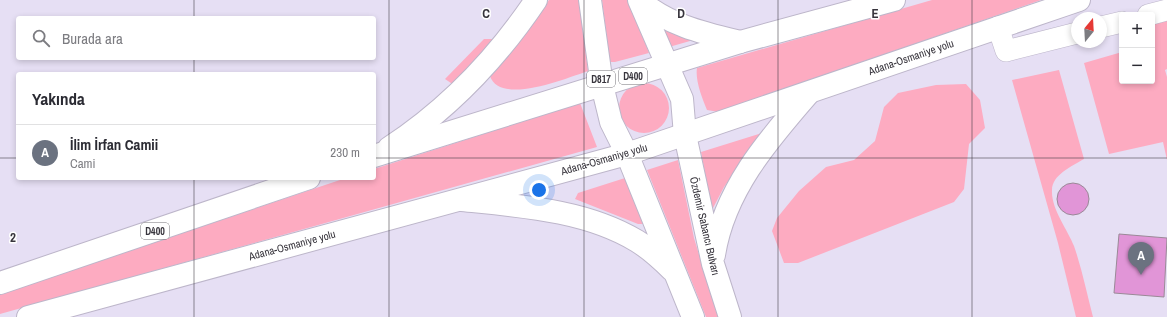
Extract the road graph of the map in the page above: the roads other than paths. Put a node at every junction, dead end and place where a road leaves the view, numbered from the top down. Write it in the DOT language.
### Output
graph roads {
  1 [pos="536,0"];
  2 [pos="590,0"];
  3 [pos="639,0"];
  4 [pos="894,0"];
  5 [pos="1079,0"];
  6 [pos="1167,10"];
  7 [pos="1155,13"];
  8 [pos="1119,23"];
  9 [pos="1107,26"];
  10 [pos="998,27"];
  11 [pos="1071,35"];
  12 [pos="740,42"];
  13 [pos="666,65"];
  14 [pos="602,85"];
  15 [pos="808,94"];
  16 [pos="684,135"];
  17 [pos="627,154"];
  18 [pos="377,155"];
  19 [pos="303,180"];
  20 [pos="462,200"];
  21 [pos="713,264"];
  22 [pos="676,273"];
  23 [pos="0,283"];
  24 [pos="28,317"];
  25 [pos="693,317"];
  26 [pos="730,317"];
  1 -- 18 [label="main road"];
  2 -- 14 [label="main road, D817"];
  3 -- 12 [label="main road"];
  3 -- 13 [label="main road, Özdemir Sabancı Bulvarı"];
  4 -- 12 [label="main road, D400"];
  5 -- 10 [label="main road, Adana-Osmaniye yolu"];
  6 -- 7 [label="street"];
  8 -- 9 [label="street"];
  10 -- 11 [label="street"];
  10 -- 15 [label="main road, Adana-Osmaniye yolu"];
  12 -- 13 [label="main road, D400"];
  13 -- 14 [label="main road, D400"];
  13 -- 16 [label="main road, Özdemir Sabancı Bulvarı"];
  14 -- 17 [label="main road, D817"];
  14 -- 18 [label="main road, D400"];
  15 -- 16 [label="main road, Adana-Osmaniye yolu"];
  15 -- 21 [label="main road"];
  16 -- 17 [label="main road, Adana-Osmaniye yolu"];
  16 -- 21 [label="main road, Özdemir Sabancı Bulvarı"];
  17 -- 20 [label="main road, Adana-Osmaniye yolu"];
  17 -- 22 [label="main road"];
  19 -- 23 [label="main road, D400"];
  20 -- 22 [label="main road"];
  20 -- 24 [label="main road, Adana-Osmaniye yolu"];
  21 -- 26 [label="main road, Özdemir Sabancı Bulvarı"];
  22 -- 25 [label="main road"];
}
